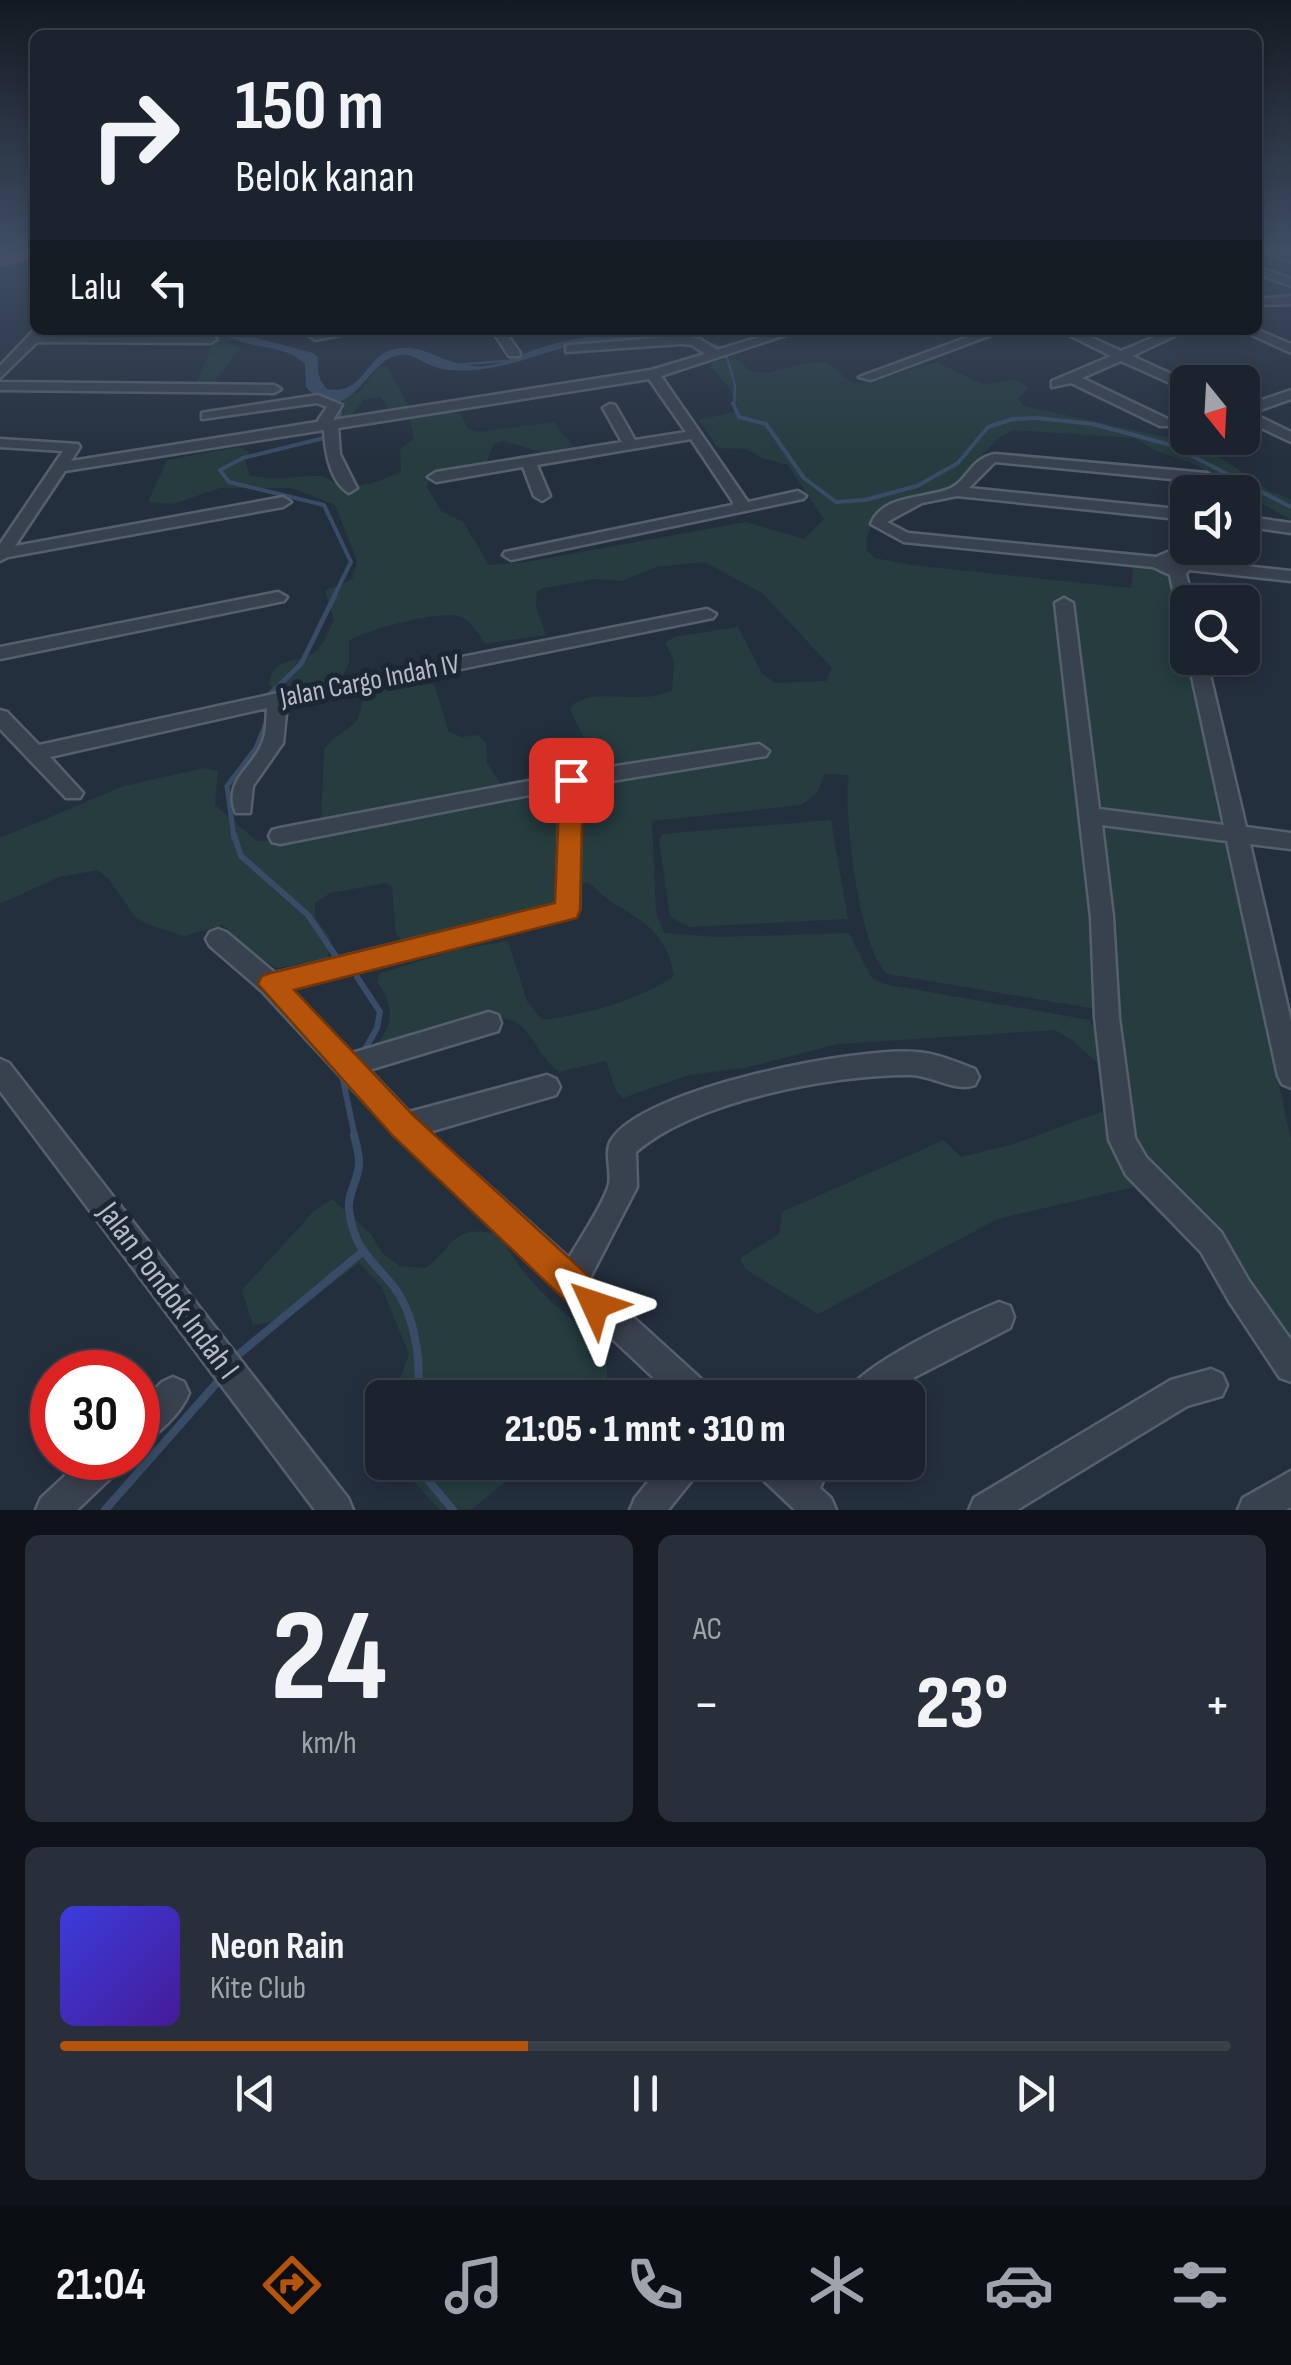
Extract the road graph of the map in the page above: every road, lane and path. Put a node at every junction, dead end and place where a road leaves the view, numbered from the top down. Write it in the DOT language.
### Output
graph roads {
  1 [pos="36,335"];
  2 [pos="66,335"];
  3 [pos="501,335"];
  4 [pos="778,335"];
  5 [pos="984,335"];
  6 [pos="1076,335"];
  7 [pos="1168,335"];
  8 [pos="1258,335"];
  9 [pos="1291,337"];
  10 [pos="211,340"];
  11 [pos="1274,342"];
  12 [pos="572,349"];
  13 [pos="1291,349"];
  14 [pos="721,352"];
  15 [pos="514,354"];
  16 [pos="1120,355"];
  17 [pos="0,374"];
  18 [pos="653,374"];
  19 [pos="866,377"];
  20 [pos="1170,379"];
  21 [pos="0,386"];
  22 [pos="274,389"];
  23 [pos="1291,394"];
  24 [pos="1260,405"];
  25 [pos="610,408"];
  26 [pos="208,416"];
  27 [pos="1165,422"];
  28 [pos="1260,422"];
  29 [pos="326,427"];
  30 [pos="692,435"];
  31 [pos="1291,438"];
  32 [pos="0,444"];
  33 [pos="631,445"];
  34 [pos="528,462"];
  35 [pos="59,467"];
  36 [pos="1175,475"];
  37 [pos="436,476"];
  38 [pos="349,488"];
  39 [pos="957,491"];
  40 [pos="542,496"];
  41 [pos="798,496"];
  42 [pos="283,502"];
  43 [pos="740,505"];
  44 [pos="1170,513"];
  45 [pos="1260,518"];
  46 [pos="1260,522"];
  47 [pos="1267,523"];
  48 [pos="1291,528"];
  49 [pos="1,554"];
  50 [pos="511,555"];
  51 [pos="1181,568"];
  52 [pos="1291,576"];
  53 [pos="1183,585"];
  54 [pos="278,596"];
  55 [pos="1064,602"];
  56 [pos="708,614"];
  57 [pos="0,653"];
  58 [pos="1200,675"];
  59 [pos="278,699"];
  60 [pos="0,718"];
  61 [pos="759,750"];
  62 [pos="34,753"];
  63 [pos="571,780"];
  64 [pos="73,794"];
  65 [pos="243,808"];
  66 [pos="1089,816"];
  67 [pos="1237,833"];
  68 [pos="280,836"];
  69 [pos="1291,841"];
  70 [pos="218,939"];
  71 [pos="271,984"];
  72 [pos="489,1023"];
  73 [pos="349,1065"];
  74 [pos="0,1071"];
  75 [pos="1291,1076"];
  76 [pos="966,1078"];
  77 [pos="547,1087"];
  78 [pos="404,1126"];
  79 [pos="571,1284"];
  80 [pos="1000,1317"];
  81 [pos="1291,1367"];
  82 [pos="679,1380"];
  83 [pos="884,1380"];
  84 [pos="1211,1385"];
  85 [pos="173,1394"];
  86 [pos="160,1407"];
  87 [pos="84,1480"];
  88 [pos="671,1480"];
  89 [pos="1291,1488"];
  90 [pos="53,1510"];
  91 [pos="336,1510"];
  92 [pos="647,1510"];
  93 [pos="986,1510"];
  94 [pos="1255,1510"];
  1 -- 17 [label="street"];
  2 -- 10 [label="street"];
  3 -- 15 [label="street"];
  4 -- 14 [label="street"];
  5 -- 19 [label="street"];
  6 -- 16 [label="street"];
  7 -- 16 [label="street"];
  8 -- 11 [label="street"];
  9 -- 11 [label="street"];
  11 -- 13 [label="street"];
  12 -- 14 [label="street"];
  14 -- 18 [label="street"];
  16 -- 20 [label="street"];
  16 -- 27 [label="street"];
  18 -- 29 [label="street"];
  18 -- 30 [label="street"];
  21 -- 22 [label="street"];
  23 -- 24 [label="street"];
  25 -- 33 [label="street"];
  26 -- 29 [label="street"];
  28 -- 31 [label="street"];
  29 -- 35 [label="street"];
  29 -- 38 [label="street"];
  30 -- 33 [label="street"];
  30 -- 43 [label="street"];
  32 -- 35 [label="street"];
  33 -- 34 [label="street"];
  34 -- 37 [label="street"];
  34 -- 40 [label="street"];
  35 -- 49 [label="street"];
  36 -- 39 [label="street"];
  39 -- 44 [label="street"];
  39 -- 51 [label="street"];
  41 -- 43 [label="street"];
  42 -- 49 [label="street"];
  43 -- 50 [label="street"];
  45 -- 47 [label="street"];
  46 -- 47 [label="street"];
  47 -- 48 [label="street"];
  51 -- 52 [label="street"];
  51 -- 53 [label="street"];
  54 -- 57 [label="street"];
  55 -- 66 [label="street"];
  56 -- 59 [label="street, Jalan Cargo Indah IV"];
  58 -- 67 [label="street"];
  59 -- 62 [label="street, Jalan Cargo Indah IV"];
  59 -- 65 [label="street"];
  60 -- 62 [label="street"];
  61 -- 63 [label="street"];
  62 -- 64 [label="street"];
  63 -- 68 [label="street"];
  63 -- 71 [label="street"];
  66 -- 67 [label="street"];
  66 -- 81 [label="street"];
  67 -- 69 [label="street"];
  67 -- 75 [label="street"];
  70 -- 71 [label="street"];
  71 -- 73 [label="street"];
  72 -- 73 [label="street"];
  73 -- 78 [label="street"];
  74 -- 91 [label="street, Jalan Pondok Indah I"];
  76 -- 79 [label="street"];
  77 -- 78 [label="street"];
  78 -- 79 [label="street"];
  79 -- 82 [label="street"];
  80 -- 83 [label="street"];
  84 -- 93 [label="street"];
  85 -- 86 [label="street"];
  87 -- 90 [label="street"];
  88 -- 92 [label="street"];
  89 -- 94 [label="street"];
}
